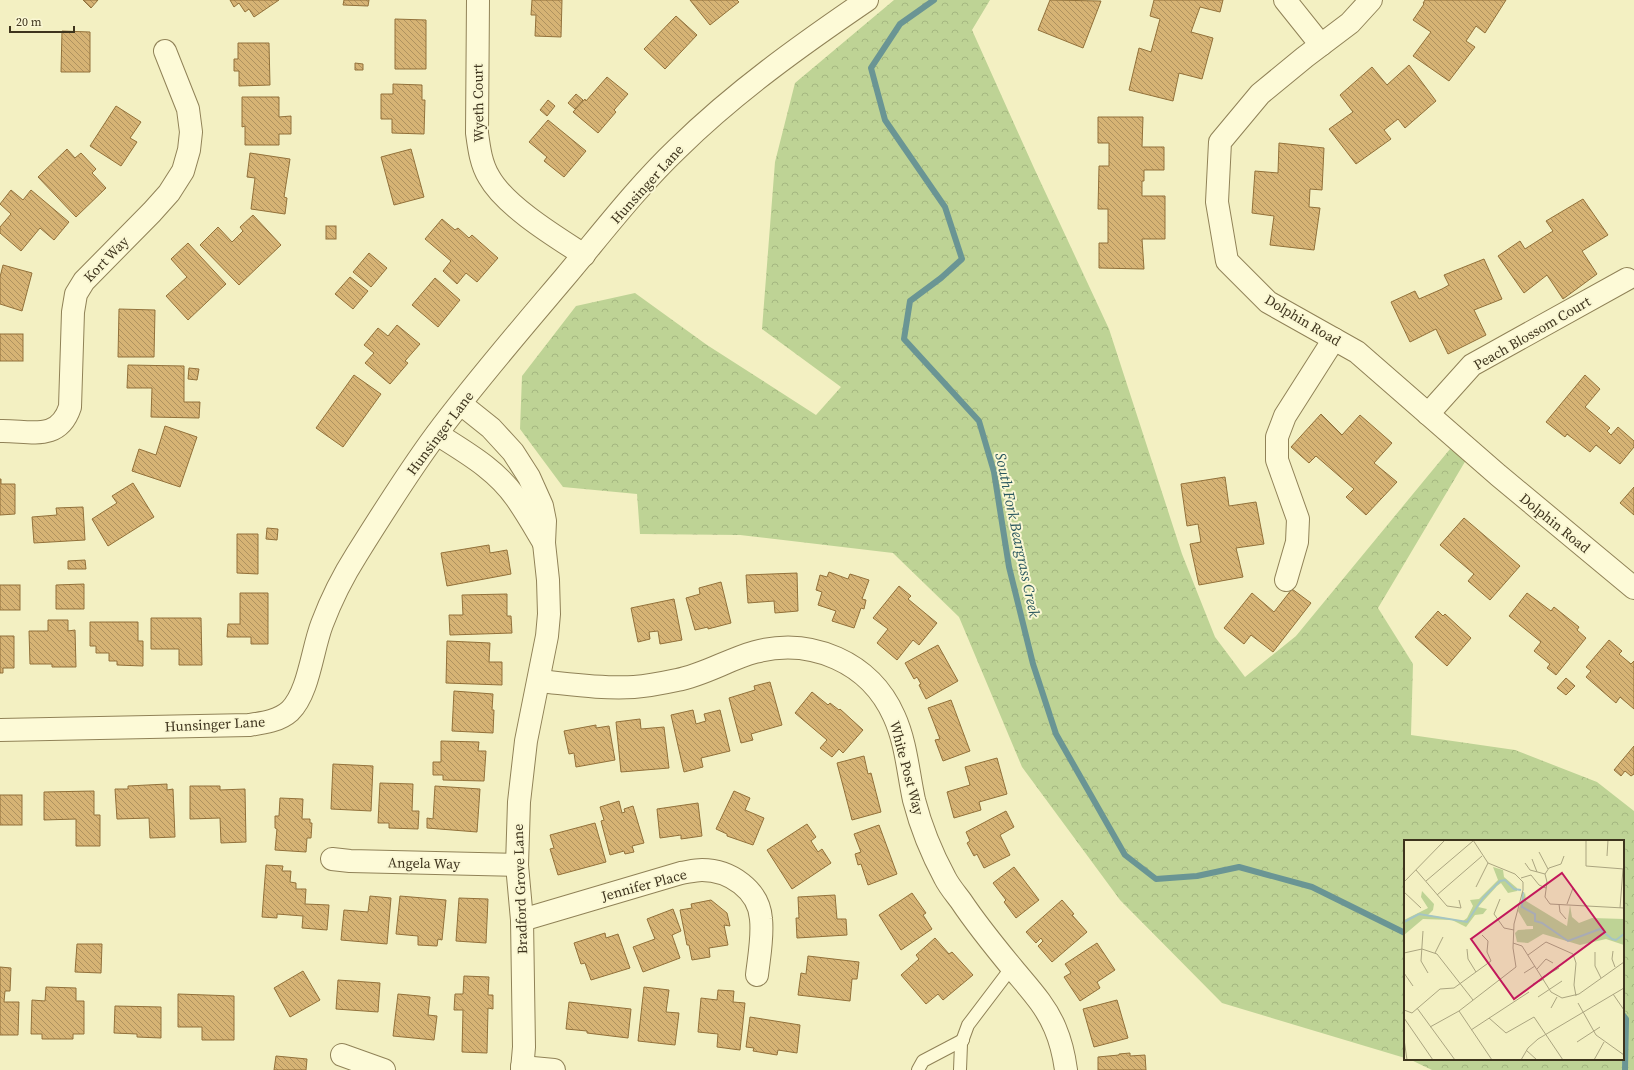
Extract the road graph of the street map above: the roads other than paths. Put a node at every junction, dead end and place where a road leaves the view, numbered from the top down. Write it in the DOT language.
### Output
graph roads {
  1 [pos="478,0"];
  2 [pos="867,0"];
  3 [pos="1285,0"];
  4 [pos="1372,0"];
  5 [pos="1321,45"];
  6 [pos="165,51"];
  7 [pos="584,255"];
  8 [pos="1627,279"];
  9 [pos="1334,339"];
  10 [pos="460,404"];
  11 [pos="1428,414"];
  12 [pos="0,431"];
  13 [pos="437,434"];
  14 [pos="544,543"];
  15 [pos="1286,580"];
  16 [pos="1634,588"];
  17 [pos="538,681"];
  18 [pos="0,730"];
  19 [pos="332,859"];
  20 [pos="517,865"];
  21 [pos="522,920"];
  22 [pos="1012,967"];
  23 [pos="757,975"];
  24 [pos="963,1040"];
  25 [pos="342,1055"];
  26 [pos="522,1068"];
  27 [pos="384,1070"];
  28 [pos="554,1070"];
  29 [pos="918,1070"];
  30 [pos="960,1070"];
  31 [pos="1066,1070"];
  1 -- 7 [label="street, Wyeth Court"];
  2 -- 7 [label="street, Hunsinger Lane"];
  3 -- 5 [label="street"];
  4 -- 5 [label="street, Dolphin Road"];
  5 -- 9 [label="street, Dolphin Road"];
  6 -- 12 [label="street, Kort Way"];
  7 -- 10 [label="street, Hunsinger Lane"];
  8 -- 11 [label="street, Peach Blossom Court"];
  9 -- 11 [label="street, Dolphin Road"];
  9 -- 15 [label="street"];
  10 -- 13 [label="street, Hunsinger Lane"];
  10 -- 14 [label="street, Bradford Grove Lane"];
  11 -- 16 [label="street, Dolphin Road"];
  13 -- 14 [label="street, Bradford Grove Lane"];
  13 -- 18 [label="street, Hunsinger Lane"];
  14 -- 17 [label="street, Bradford Grove Lane"];
  17 -- 20 [label="street, Bradford Grove Lane"];
  17 -- 22 [label="street, White Post Way"];
  19 -- 20 [label="street, Angela Way"];
  20 -- 21 [label="street, Bradford Grove Lane"];
  21 -- 23 [label="street, Jennifer Place"];
  21 -- 26 [label="street, Bradford Grove Lane"];
  22 -- 24 [label="lane"];
  22 -- 31 [label="street, White Post Way"];
  24 -- 29 [label="lane"];
  24 -- 30 [label="lane"];
  25 -- 27 [label="street"];
  26 -- 28 [label="street"];
}
